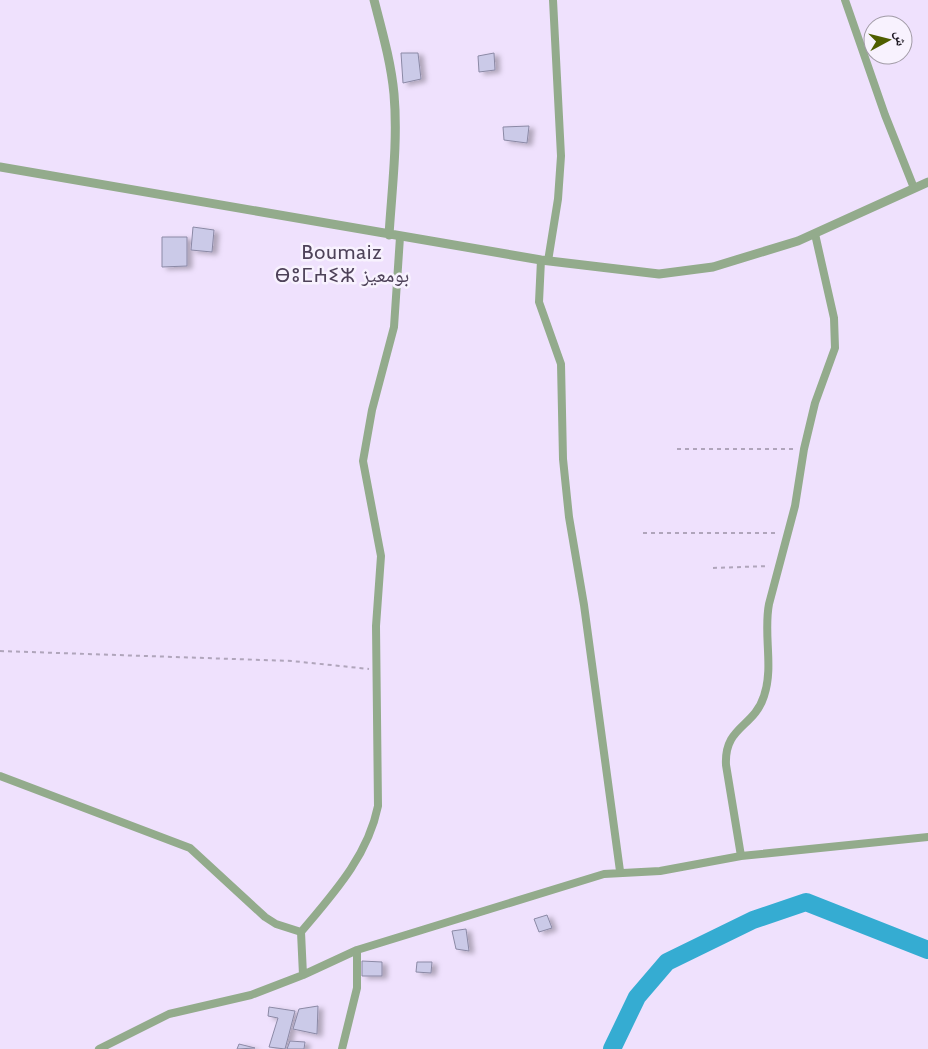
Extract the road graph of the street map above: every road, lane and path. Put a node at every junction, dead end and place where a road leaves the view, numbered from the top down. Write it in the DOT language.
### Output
graph roads {
  1 [pos="374,0"];
  2 [pos="553,0"];
  3 [pos="844,0"];
  4 [pos="0,167"];
  5 [pos="928,182"];
  6 [pos="914,188"];
  7 [pos="815,234"];
  8 [pos="390,235"];
  9 [pos="400,237"];
  10 [pos="544,261"];
  11 [pos="677,449"];
  12 [pos="804,449"];
  13 [pos="642,533"];
  14 [pos="787,533"];
  15 [pos="779,566"];
  16 [pos="713,568"];
  17 [pos="0,652"];
  18 [pos="377,670"];
  19 [pos="0,776"];
  20 [pos="928,838"];
  21 [pos="740,856"];
  22 [pos="620,872"];
  23 [pos="301,932"];
  24 [pos="357,950"];
  25 [pos="304,975"];
  26 [pos="99,1049"];
  27 [pos="342,1049"];
  1 -- 8 [label="street"];
  2 -- 10 [label="street"];
  3 -- 6 [label="street"];
  4 -- 8 [label="street"];
  5 -- 6 [label="street"];
  6 -- 7 [label="street"];
  7 -- 10 [label="street"];
  7 -- 12 [label="street"];
  8 -- 9 [label="street"];
  9 -- 10 [label="street"];
  9 -- 18 [label="street"];
  10 -- 22 [label="street"];
  11 -- 12 [label="path"];
  12 -- 14 [label="street"];
  13 -- 14 [label="path"];
  14 -- 15 [label="street"];
  15 -- 16 [label="path"];
  15 -- 21 [label="street"];
  17 -- 18 [label="path"];
  18 -- 23 [label="street"];
  19 -- 23 [label="street"];
  20 -- 21 [label="street"];
  21 -- 22 [label="street"];
  22 -- 24 [label="street"];
  23 -- 25 [label="street"];
  24 -- 25 [label="street"];
  24 -- 27 [label="street"];
  25 -- 26 [label="street"];
}
